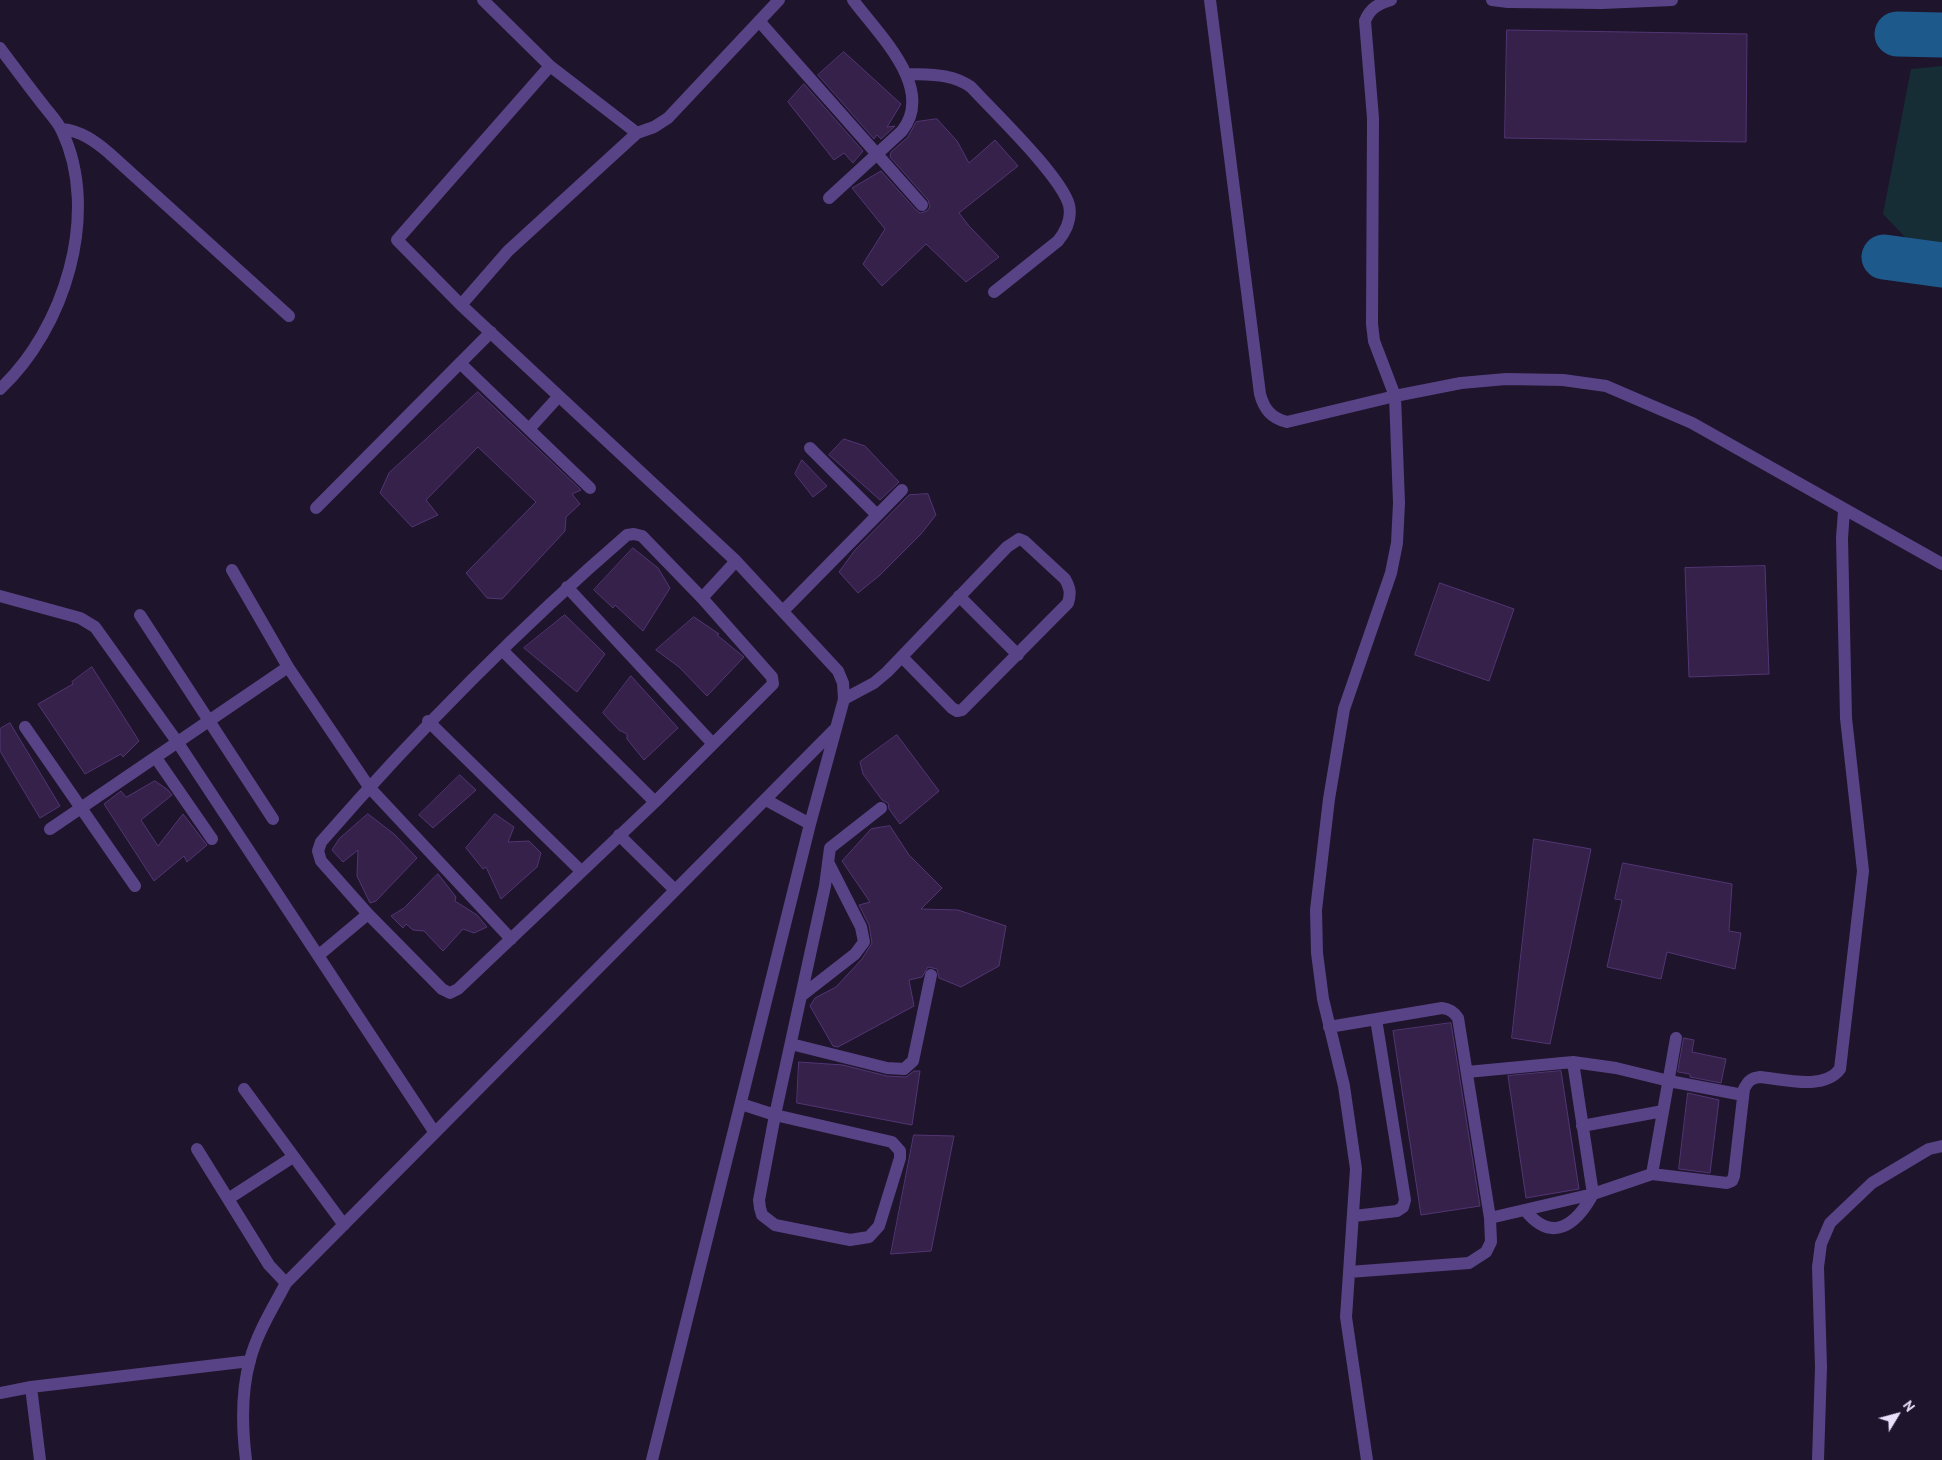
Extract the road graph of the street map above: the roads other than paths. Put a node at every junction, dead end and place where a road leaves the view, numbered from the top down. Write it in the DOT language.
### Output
graph roads {
  1 [pos="483,0"];
  2 [pos="779,0"];
  3 [pos="853,0"];
  4 [pos="1210,0"];
  5 [pos="1391,0"];
  6 [pos="1492,0"];
  7 [pos="1672,0"];
  8 [pos="759,21"];
  9 [pos="0,48"];
  10 [pos="550,66"];
  11 [pos="906,74"];
  12 [pos="62,129"];
  13 [pos="638,133"];
  14 [pos="878,154"];
  15 [pos="829,198"];
  16 [pos="922,205"];
  17 [pos="994,292"];
  18 [pos="461,305"];
  19 [pos="289,316"];
  20 [pos="491,332"];
  21 [pos="460,363"];
  22 [pos="0,390"];
  23 [pos="558,396"];
  24 [pos="1395,396"];
  25 [pos="529,429"];
  26 [pos="810,448"];
  27 [pos="590,488"];
  28 [pos="902,490"];
  29 [pos="316,508"];
  30 [pos="1844,511"];
  31 [pos="877,515"];
  32 [pos="736,561"];
  33 [pos="1942,564"];
  34 [pos="232,570"];
  35 [pos="567,586"];
  36 [pos="0,596"];
  37 [pos="959,596"];
  38 [pos="702,598"];
  39 [pos="783,612"];
  40 [pos="140,615"];
  41 [pos="502,650"];
  42 [pos="1018,655"];
  43 [pos="902,657"];
  44 [pos="288,667"];
  45 [pos="844,698"];
  46 [pos="210,721"];
  47 [pos="428,721"];
  48 [pos="25,727"];
  49 [pos="836,728"];
  50 [pos="178,743"];
  51 [pos="713,744"];
  52 [pos="156,758"];
  53 [pos="369,787"];
  54 [pos="766,800"];
  55 [pos="655,802"];
  56 [pos="82,807"];
  57 [pos="881,808"];
  58 [pos="273,819"];
  59 [pos="810,824"];
  60 [pos="50,828"];
  61 [pos="618,835"];
  62 [pos="212,840"];
  63 [pos="828,862"];
  64 [pos="581,871"];
  65 [pos="135,886"];
  66 [pos="675,890"];
  67 [pos="368,914"];
  68 [pos="511,939"];
  69 [pos="319,955"];
  70 [pos="930,975"];
  71 [pos="801,996"];
  72 [pos="1376,1020"];
  73 [pos="1329,1027"];
  74 [pos="1676,1038"];
  75 [pos="791,1044"];
  76 [pos="1573,1062"];
  77 [pos="1466,1072"];
  78 [pos="1669,1082"];
  79 [pos="244,1089"];
  80 [pos="1743,1096"];
  81 [pos="740,1104"];
  82 [pos="1663,1111"];
  83 [pos="775,1114"];
  84 [pos="1582,1126"];
  85 [pos="435,1133"];
  86 [pos="1942,1146"];
  87 [pos="196,1149"];
  88 [pos="293,1157"];
  89 [pos="1652,1174"];
  90 [pos="1593,1194"];
  91 [pos="228,1199"];
  92 [pos="1525,1210"];
  93 [pos="1354,1216"];
  94 [pos="1490,1218"];
  95 [pos="344,1225"];
  96 [pos="1349,1272"];
  97 [pos="286,1284"];
  98 [pos="250,1361"];
  99 [pos="31,1388"];
  100 [pos="0,1393"];
  101 [pos="40,1460"];
  102 [pos="246,1460"];
  103 [pos="652,1460"];
  104 [pos="1367,1460"];
  105 [pos="1818,1460"];
  1 -- 10 [label="lane"];
  2 -- 8 [label="lane"];
  3 -- 11 [label="lane"];
  4 -- 24 [label="lane"];
  5 -- 24 [label="lane"];
  6 -- 7 [label="lane"];
  8 -- 13 [label="lane"];
  8 -- 14 [label="lane"];
  9 -- 12 [label="lane"];
  10 -- 13 [label="lane"];
  10 -- 18 [label="lane"];
  11 -- 14 [label="lane"];
  11 -- 17 [label="lane"];
  12 -- 19 [label="lane"];
  12 -- 22 [label="lane"];
  13 -- 18 [label="lane"];
  14 -- 15 [label="lane"];
  14 -- 16 [label="lane"];
  18 -- 20 [label="lane"];
  20 -- 21 [label="lane"];
  20 -- 23 [label="lane"];
  21 -- 25 [label="lane"];
  21 -- 29 [label="lane"];
  23 -- 25 [label="lane"];
  23 -- 32 [label="lane"];
  24 -- 30 [label="lane"];
  24 -- 73 [label="lane"];
  25 -- 27 [label="lane"];
  26 -- 31 [label="lane"];
  28 -- 31 [label="lane"];
  30 -- 33 [label="lane"];
  30 -- 80 [label="lane"];
  31 -- 39 [label="lane"];
  32 -- 38 [label="lane"];
  32 -- 39 [label="lane"];
  34 -- 44 [label="lane"];
  35 -- 38 [label="lane"];
  35 -- 41 [label="lane"];
  35 -- 51 [label="lane"];
  36 -- 50 [label="lane"];
  37 -- 42 [label="lane"];
  37 -- 42 [label="lane"];
  37 -- 43 [label="lane"];
  38 -- 51 [label="lane"];
  39 -- 45 [label="lane"];
  40 -- 46 [label="lane"];
  41 -- 47 [label="lane"];
  41 -- 55 [label="lane"];
  42 -- 43 [label="lane"];
  43 -- 45 [label="lane"];
  44 -- 46 [label="lane"];
  44 -- 53 [label="lane"];
  45 -- 49 [label="lane"];
  46 -- 50 [label="lane"];
  46 -- 58 [label="lane"];
  47 -- 53 [label="lane"];
  47 -- 64 [label="lane"];
  48 -- 56 [label="lane"];
  49 -- 54 [label="lane"];
  49 -- 59 [label="lane"];
  50 -- 52 [label="lane"];
  50 -- 69 [label="lane"];
  51 -- 55 [label="lane"];
  52 -- 56 [label="lane"];
  52 -- 62 [label="lane"];
  53 -- 67 [label="lane"];
  53 -- 68 [label="lane"];
  54 -- 59 [label="lane"];
  54 -- 66 [label="lane"];
  55 -- 61 [label="lane"];
  56 -- 60 [label="lane"];
  56 -- 65 [label="lane"];
  57 -- 63 [label="lane"];
  59 -- 81 [label="lane"];
  61 -- 64 [label="lane"];
  61 -- 66 [label="lane"];
  63 -- 71 [label="lane"];
  63 -- 71 [label="lane"];
  64 -- 68 [label="lane"];
  66 -- 85 [label="lane"];
  67 -- 68 [label="lane"];
  67 -- 69 [label="lane"];
  69 -- 85 [label="lane"];
  70 -- 75 [label="lane"];
  71 -- 75 [label="lane"];
  72 -- 73 [label="lane"];
  72 -- 77 [label="lane"];
  72 -- 93 [label="lane"];
  73 -- 93 [label="lane"];
  74 -- 78 [label="lane"];
  75 -- 83 [label="lane"];
  76 -- 77 [label="lane"];
  76 -- 78 [label="lane"];
  76 -- 84 [label="lane"];
  77 -- 94 [label="lane"];
  78 -- 80 [label="lane"];
  78 -- 82 [label="lane"];
  79 -- 88 [label="lane"];
  80 -- 89 [label="lane"];
  81 -- 83 [label="lane"];
  81 -- 103 [label="lane"];
  82 -- 84 [label="lane"];
  82 -- 89 [label="lane"];
  83 -- 83 [label="lane"];
  84 -- 90 [label="lane"];
  85 -- 95 [label="lane"];
  86 -- 105 [label="lane"];
  87 -- 91 [label="lane"];
  88 -- 91 [label="lane"];
  88 -- 95 [label="lane"];
  89 -- 90 [label="lane"];
  90 -- 92 [label="lane"];
  90 -- 92 [label="lane"];
  91 -- 97 [label="lane"];
  92 -- 94 [label="lane"];
  93 -- 96 [label="lane"];
  94 -- 96 [label="lane"];
  95 -- 97 [label="lane"];
  96 -- 104 [label="lane"];
  97 -- 98 [label="lane"];
  98 -- 99 [label="lane"];
  98 -- 102 [label="lane"];
  99 -- 100 [label="lane"];
  99 -- 101 [label="lane"];
}
